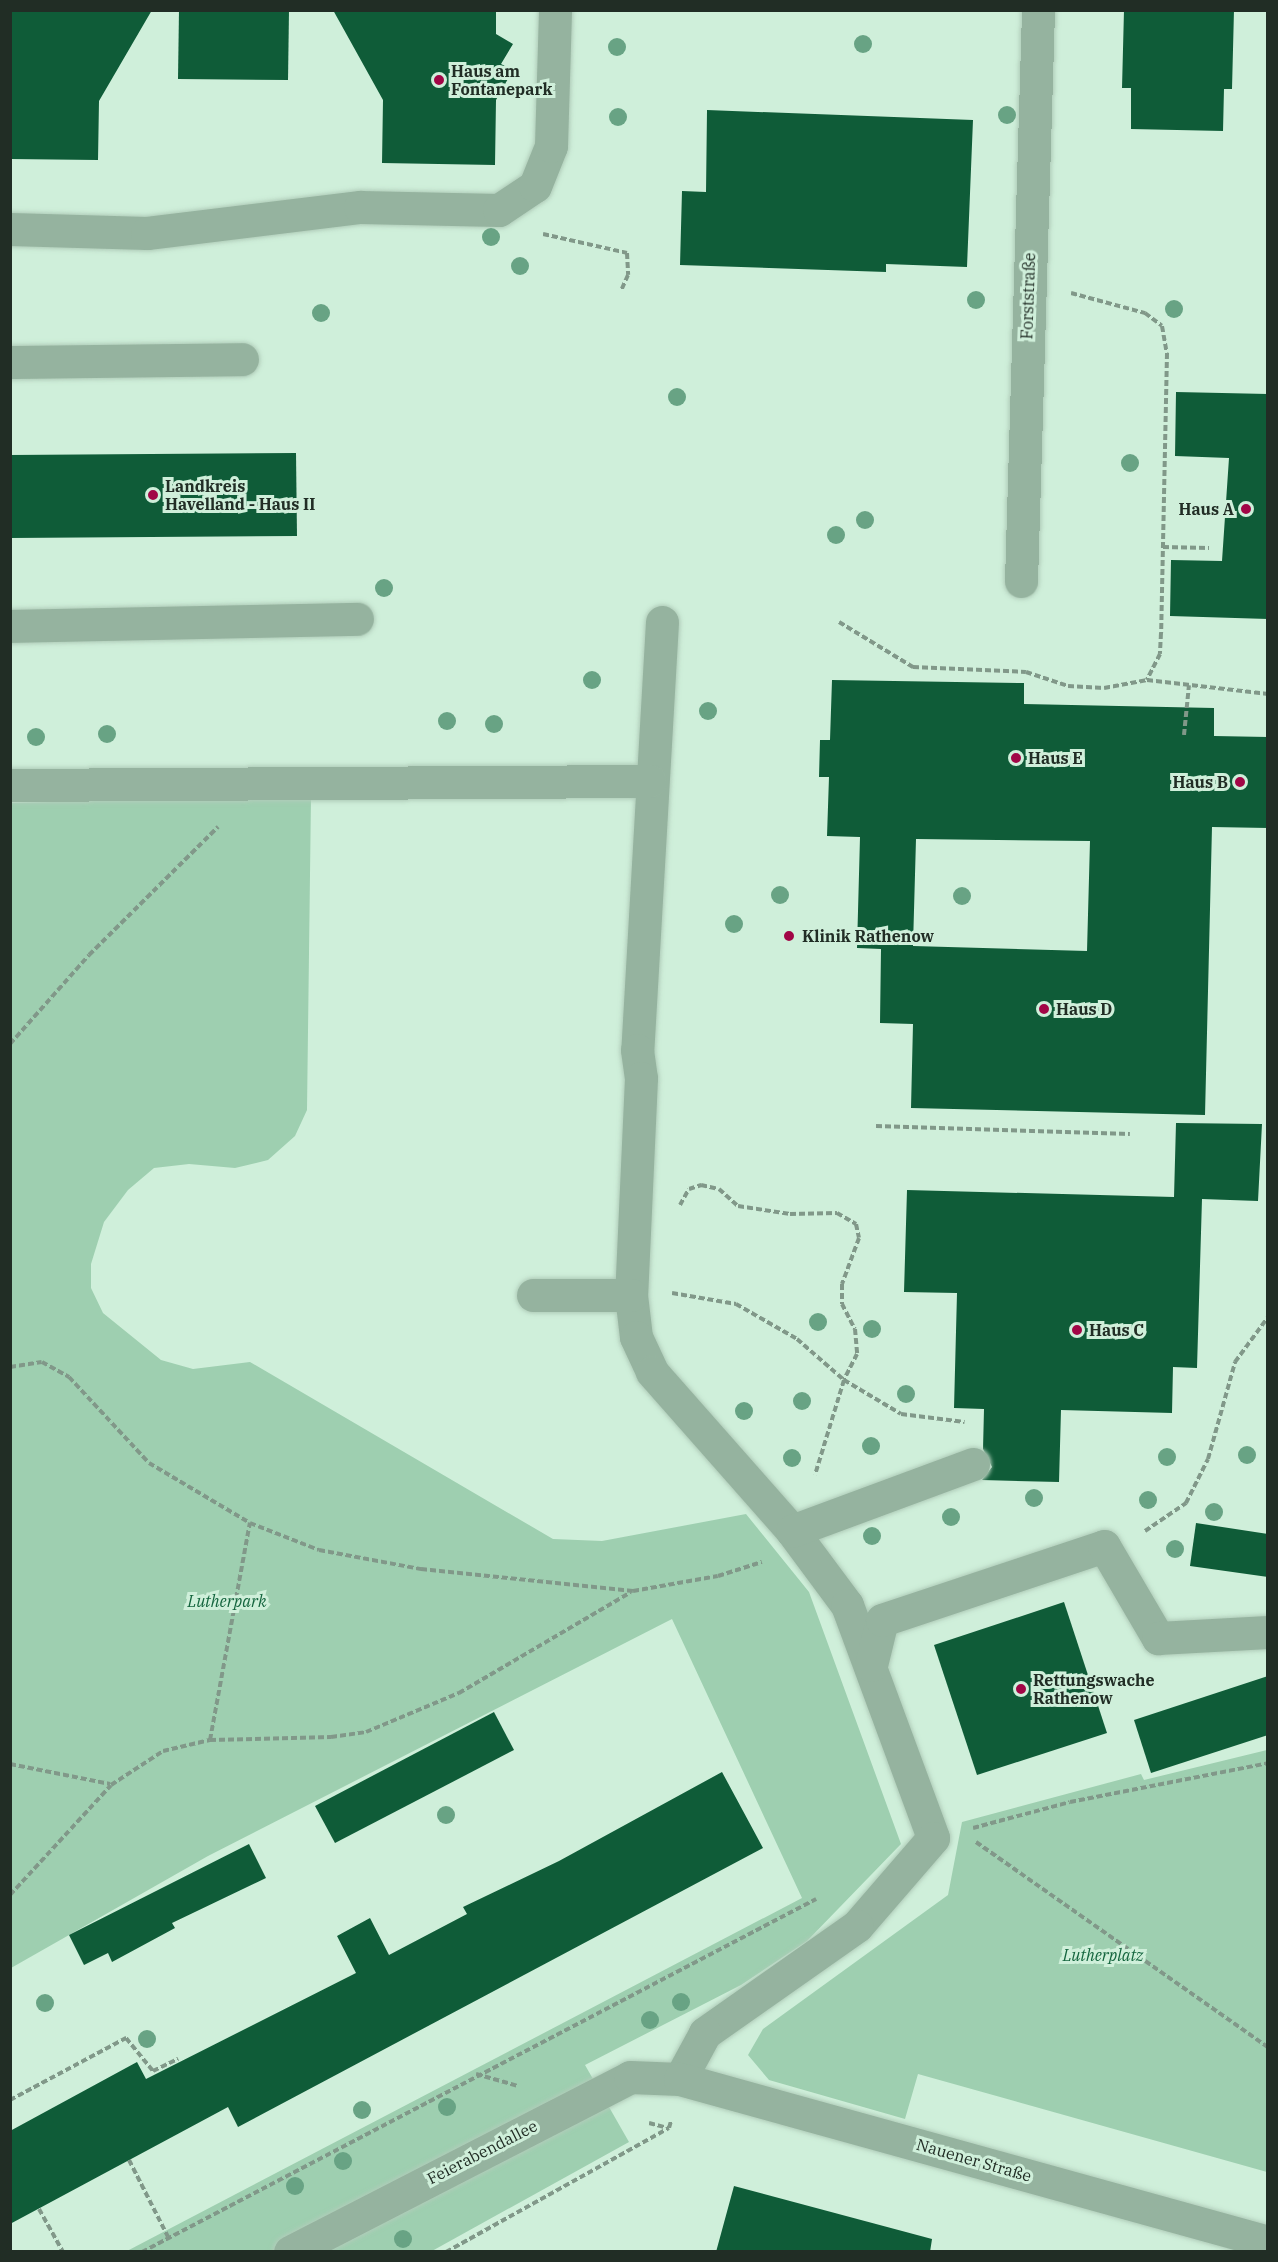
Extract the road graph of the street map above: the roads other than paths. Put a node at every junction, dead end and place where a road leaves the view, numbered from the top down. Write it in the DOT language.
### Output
graph roads {
  1 [pos="555,10"];
  2 [pos="1038,10"];
  3 [pos="10,229"];
  4 [pos="242,359"];
  5 [pos="10,362"];
  6 [pos="1021,581"];
  7 [pos="357,619"];
  8 [pos="662,622"];
  9 [pos="10,626"];
  10 [pos="650,781"];
  11 [pos="10,786"];
  12 [pos="532,1295"];
  13 [pos="631,1295"];
  14 [pos="973,1464"];
  15 [pos="792,1531"];
  16 [pos="1268,1632"];
  17 [pos="871,1665"];
  18 [pos="680,2079"];
  19 [pos="1268,2242"];
  20 [pos="290,2252"];
  1 -- 3 [label="street"];
  2 -- 6 [label="street, Forststraße"];
  4 -- 5 [label="street"];
  7 -- 9 [label="street"];
  8 -- 10 [label="street"];
  10 -- 11 [label="street"];
  10 -- 13 [label="street"];
  12 -- 13 [label="street"];
  13 -- 15 [label="street"];
  14 -- 15 [label="street"];
  15 -- 17 [label="street"];
  16 -- 17 [label="street"];
  17 -- 18 [label="street"];
  18 -- 19 [label="street, Nauener Straße"];
  18 -- 20 [label="street, Feierabendallee"];
}
